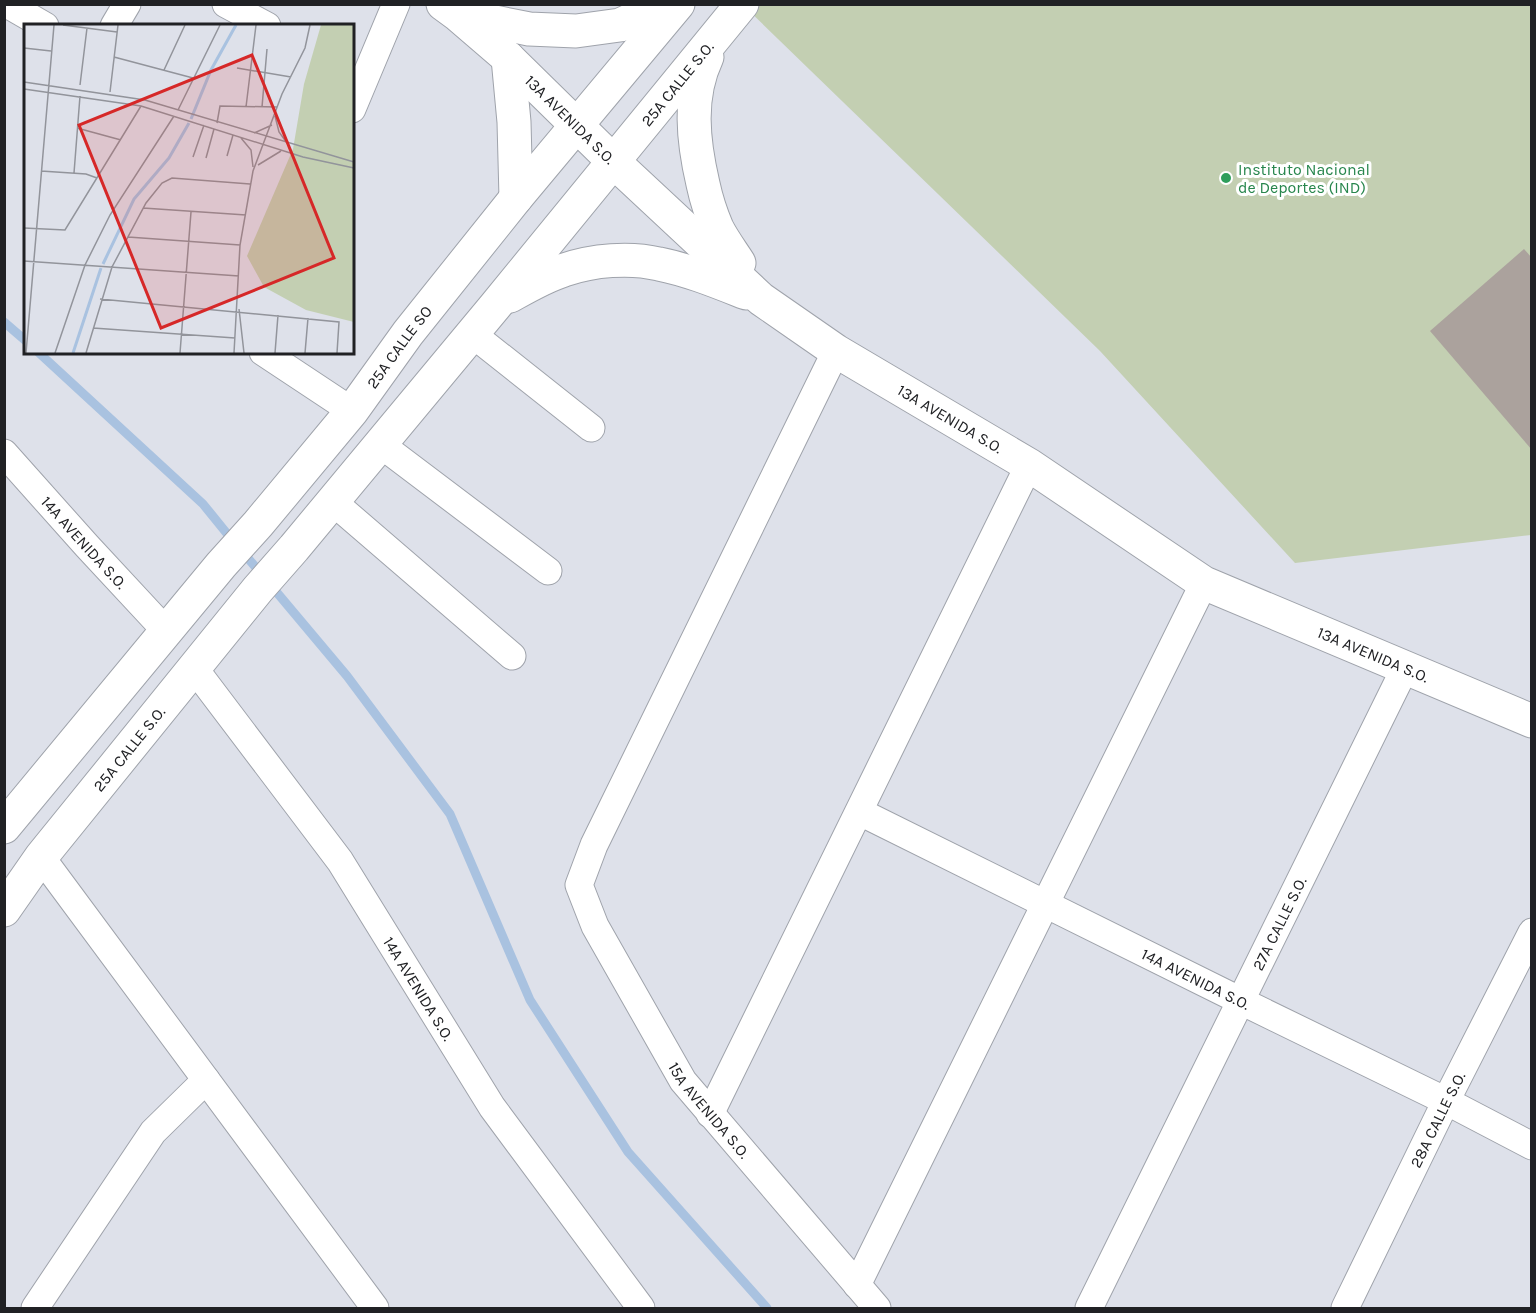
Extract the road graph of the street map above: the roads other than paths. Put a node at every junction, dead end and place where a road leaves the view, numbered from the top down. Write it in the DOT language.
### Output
graph roads {
  1 [pos="7,4"];
  2 [pos="127,4"];
  3 [pos="226,4"];
  4 [pos="396,4"];
  5 [pos="665,4"];
  6 [pos="678,4"];
  7 [pos="742,4"];
  8 [pos="450,10"];
  9 [pos="42,24"];
  10 [pos="115,24"];
  11 [pos="263,24"];
  12 [pos="719,32"];
  13 [pos="508,58"];
  14 [pos="360,74"];
  15 [pos="354,100"];
  16 [pos="576,126"];
  17 [pos="614,162"];
  18 [pos="516,198"];
  19 [pos="761,299"];
  20 [pos="496,305"];
  21 [pos="471,333"];
  22 [pos="836,351"];
  23 [pos="266,354"];
  24 [pos="352,411"];
  25 [pos="591,428"];
  26 [pos="380,444"];
  27 [pos="4,453"];
  28 [pos="1029,465"];
  29 [pos="332,501"];
  30 [pos="548,571"];
  31 [pos="1204,583"];
  32 [pos="166,631"];
  33 [pos="512,656"];
  34 [pos="194,668"];
  35 [pos="1405,668"];
  36 [pos="1532,721"];
  37 [pos="860,812"];
  38 [pos="4,827"];
  39 [pos="41,857"];
  40 [pos="1045,904"];
  41 [pos="4,910"];
  42 [pos="1532,932"];
  43 [pos="1240,1001"];
  44 [pos="206,1080"];
  45 [pos="1446,1101"];
  46 [pos="710,1114"];
  47 [pos="1532,1146"];
  48 [pos="857,1285"];
  49 [pos="35,1308"];
  50 [pos="375,1308"];
  51 [pos="641,1308"];
  52 [pos="877,1308"];
  53 [pos="1089,1308"];
  54 [pos="1345,1308"];
  1 -- 9 [label="street"];
  2 -- 10 [label="street"];
  3 -- 11 [label="street"];
  4 -- 14 [label="street"];
  5 -- 8 [label="street"];
  6 -- 16 [label="street"];
  7 -- 12 [label="street, 25A CALLE S.O."];
  8 -- 13 [label="street, 13A AVENIDA S.O."];
  12 -- 17 [label="street, 25A CALLE S.O."];
  12 -- 19 [label="street"];
  13 -- 16 [label="street, 13A AVENIDA S.O."];
  13 -- 18 [label="street"];
  14 -- 15 [label="street"];
  16 -- 17 [label="street, 13A AVENIDA S.O."];
  16 -- 18 [label="street, 25A CALLE SO"];
  17 -- 19 [label="street, 13A AVENIDA S.O."];
  17 -- 20 [label="street"];
  18 -- 24 [label="street, 25A CALLE SO"];
  19 -- 20 [label="street"];
  19 -- 22 [label="street, 13A AVENIDA S.O."];
  20 -- 21 [label="street"];
  21 -- 25 [label="street"];
  21 -- 26 [label="street"];
  22 -- 28 [label="street, 13A AVENIDA S.O."];
  22 -- 46 [label="street, 15A AVENIDA S.O."];
  23 -- 24 [label="street"];
  24 -- 32 [label="street, 25A CALLE SO"];
  26 -- 29 [label="street"];
  26 -- 30 [label="street"];
  27 -- 32 [label="street, 14A AVENIDA S.O."];
  28 -- 31 [label="street, 13A AVENIDA S.O."];
  28 -- 37 [label="street"];
  29 -- 33 [label="street"];
  29 -- 34 [label="street, 25A CALLE S.O."];
  31 -- 35 [label="street, 13A AVENIDA S.O."];
  31 -- 40 [label="street"];
  32 -- 38 [label="street"];
  34 -- 39 [label="street, 25A CALLE S.O."];
  34 -- 51 [label="street, 14A AVENIDA S.O."];
  35 -- 36 [label="street, 13A AVENIDA S.O."];
  35 -- 43 [label="street, 27A CALLE S.O."];
  37 -- 40 [label="street, 14A AVENIDA S.O."];
  37 -- 46 [label="street"];
  39 -- 41 [label="street, 25A CALLE S.O."];
  39 -- 44 [label="street"];
  40 -- 43 [label="street, 14A AVENIDA S.O."];
  40 -- 48 [label="street"];
  42 -- 45 [label="street, 28A CALLE S.O."];
  43 -- 45 [label="street, 14A AVENIDA S.O."];
  43 -- 53 [label="street, 27A CALLE S.O."];
  44 -- 49 [label="street"];
  44 -- 50 [label="street"];
  45 -- 47 [label="street, 14A AVENIDA S.O."];
  45 -- 54 [label="street, 28A CALLE S.O."];
  46 -- 48 [label="street, 15A AVENIDA S.O."];
  48 -- 52 [label="street, 15A AVENIDA S.O."];
}
